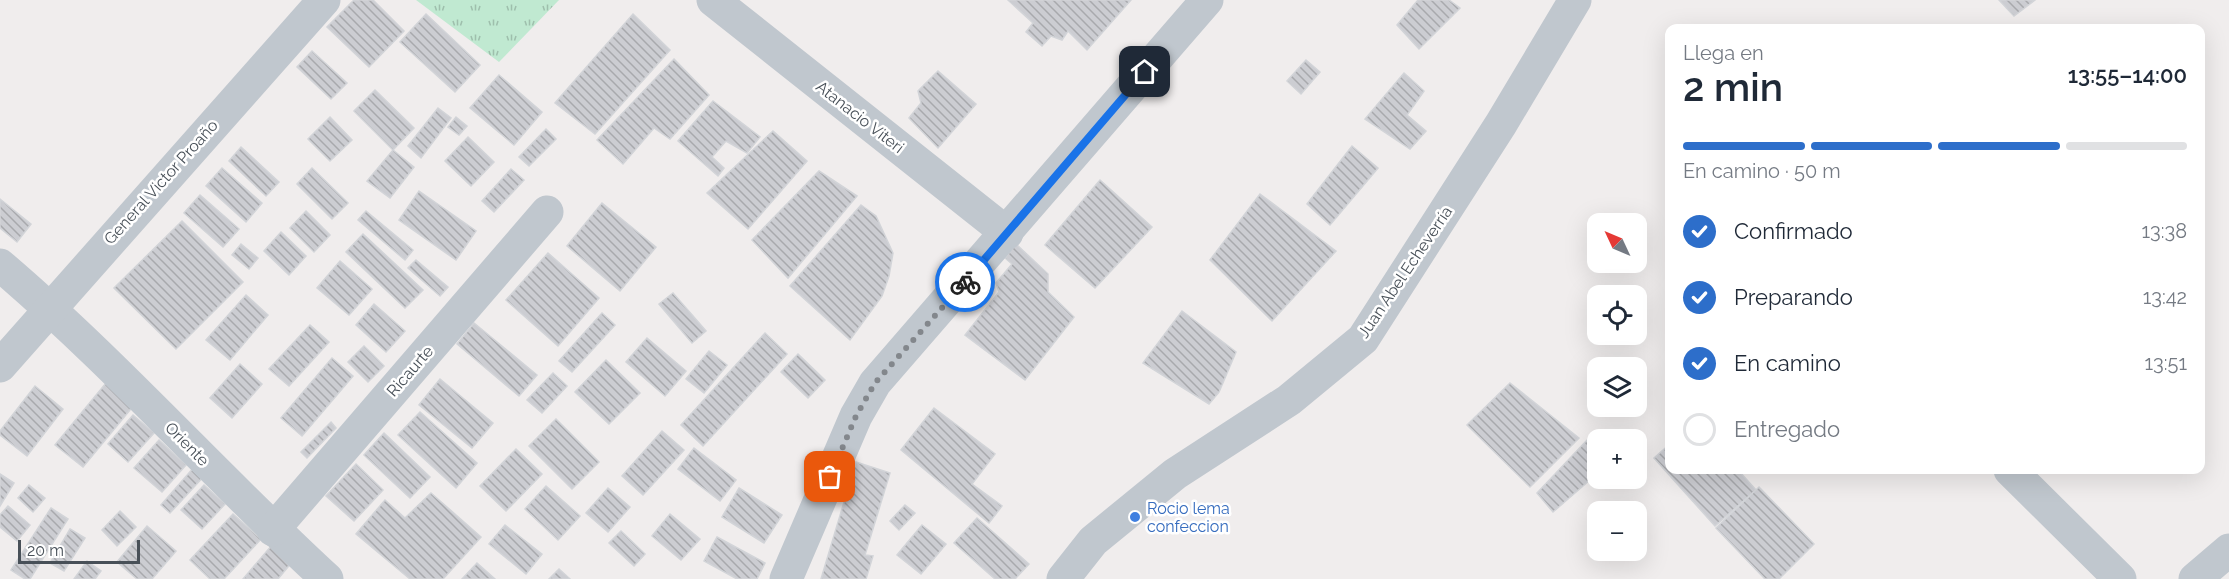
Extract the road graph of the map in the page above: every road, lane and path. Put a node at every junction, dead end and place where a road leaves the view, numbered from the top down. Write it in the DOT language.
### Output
graph roads {
  1 [pos="324,0"];
  2 [pos="712,0"];
  3 [pos="1206,0"];
  4 [pos="1575,0"];
  5 [pos="547,212"];
  6 [pos="1007,233"];
  7 [pos="0,265"];
  8 [pos="50,307"];
  9 [pos="0,366"];
  10 [pos="2014,474"];
  11 [pos="273,530"];
  12 [pos="2229,550"];
  13 [pos="327,579"];
  14 [pos="786,579"];
  15 [pos="1063,579"];
  16 [pos="2120,579"];
  17 [pos="2195,579"];
  1 -- 8 [label="street, General Victor Proaño"];
  2 -- 6 [label="street, Atanacio Viteri"];
  3 -- 6 [label="street"];
  4 -- 15 [label="street, Juan Abel Echeverría"];
  5 -- 11 [label="street, Ricaurte"];
  6 -- 14 [label="street"];
  7 -- 8 [label="street, Oriente"];
  8 -- 9 [label="street, General Victor Proaño"];
  8 -- 11 [label="street, Oriente"];
  10 -- 16 [label="street"];
  11 -- 13 [label="street, Oriente"];
  12 -- 17 [label="street"];
}
